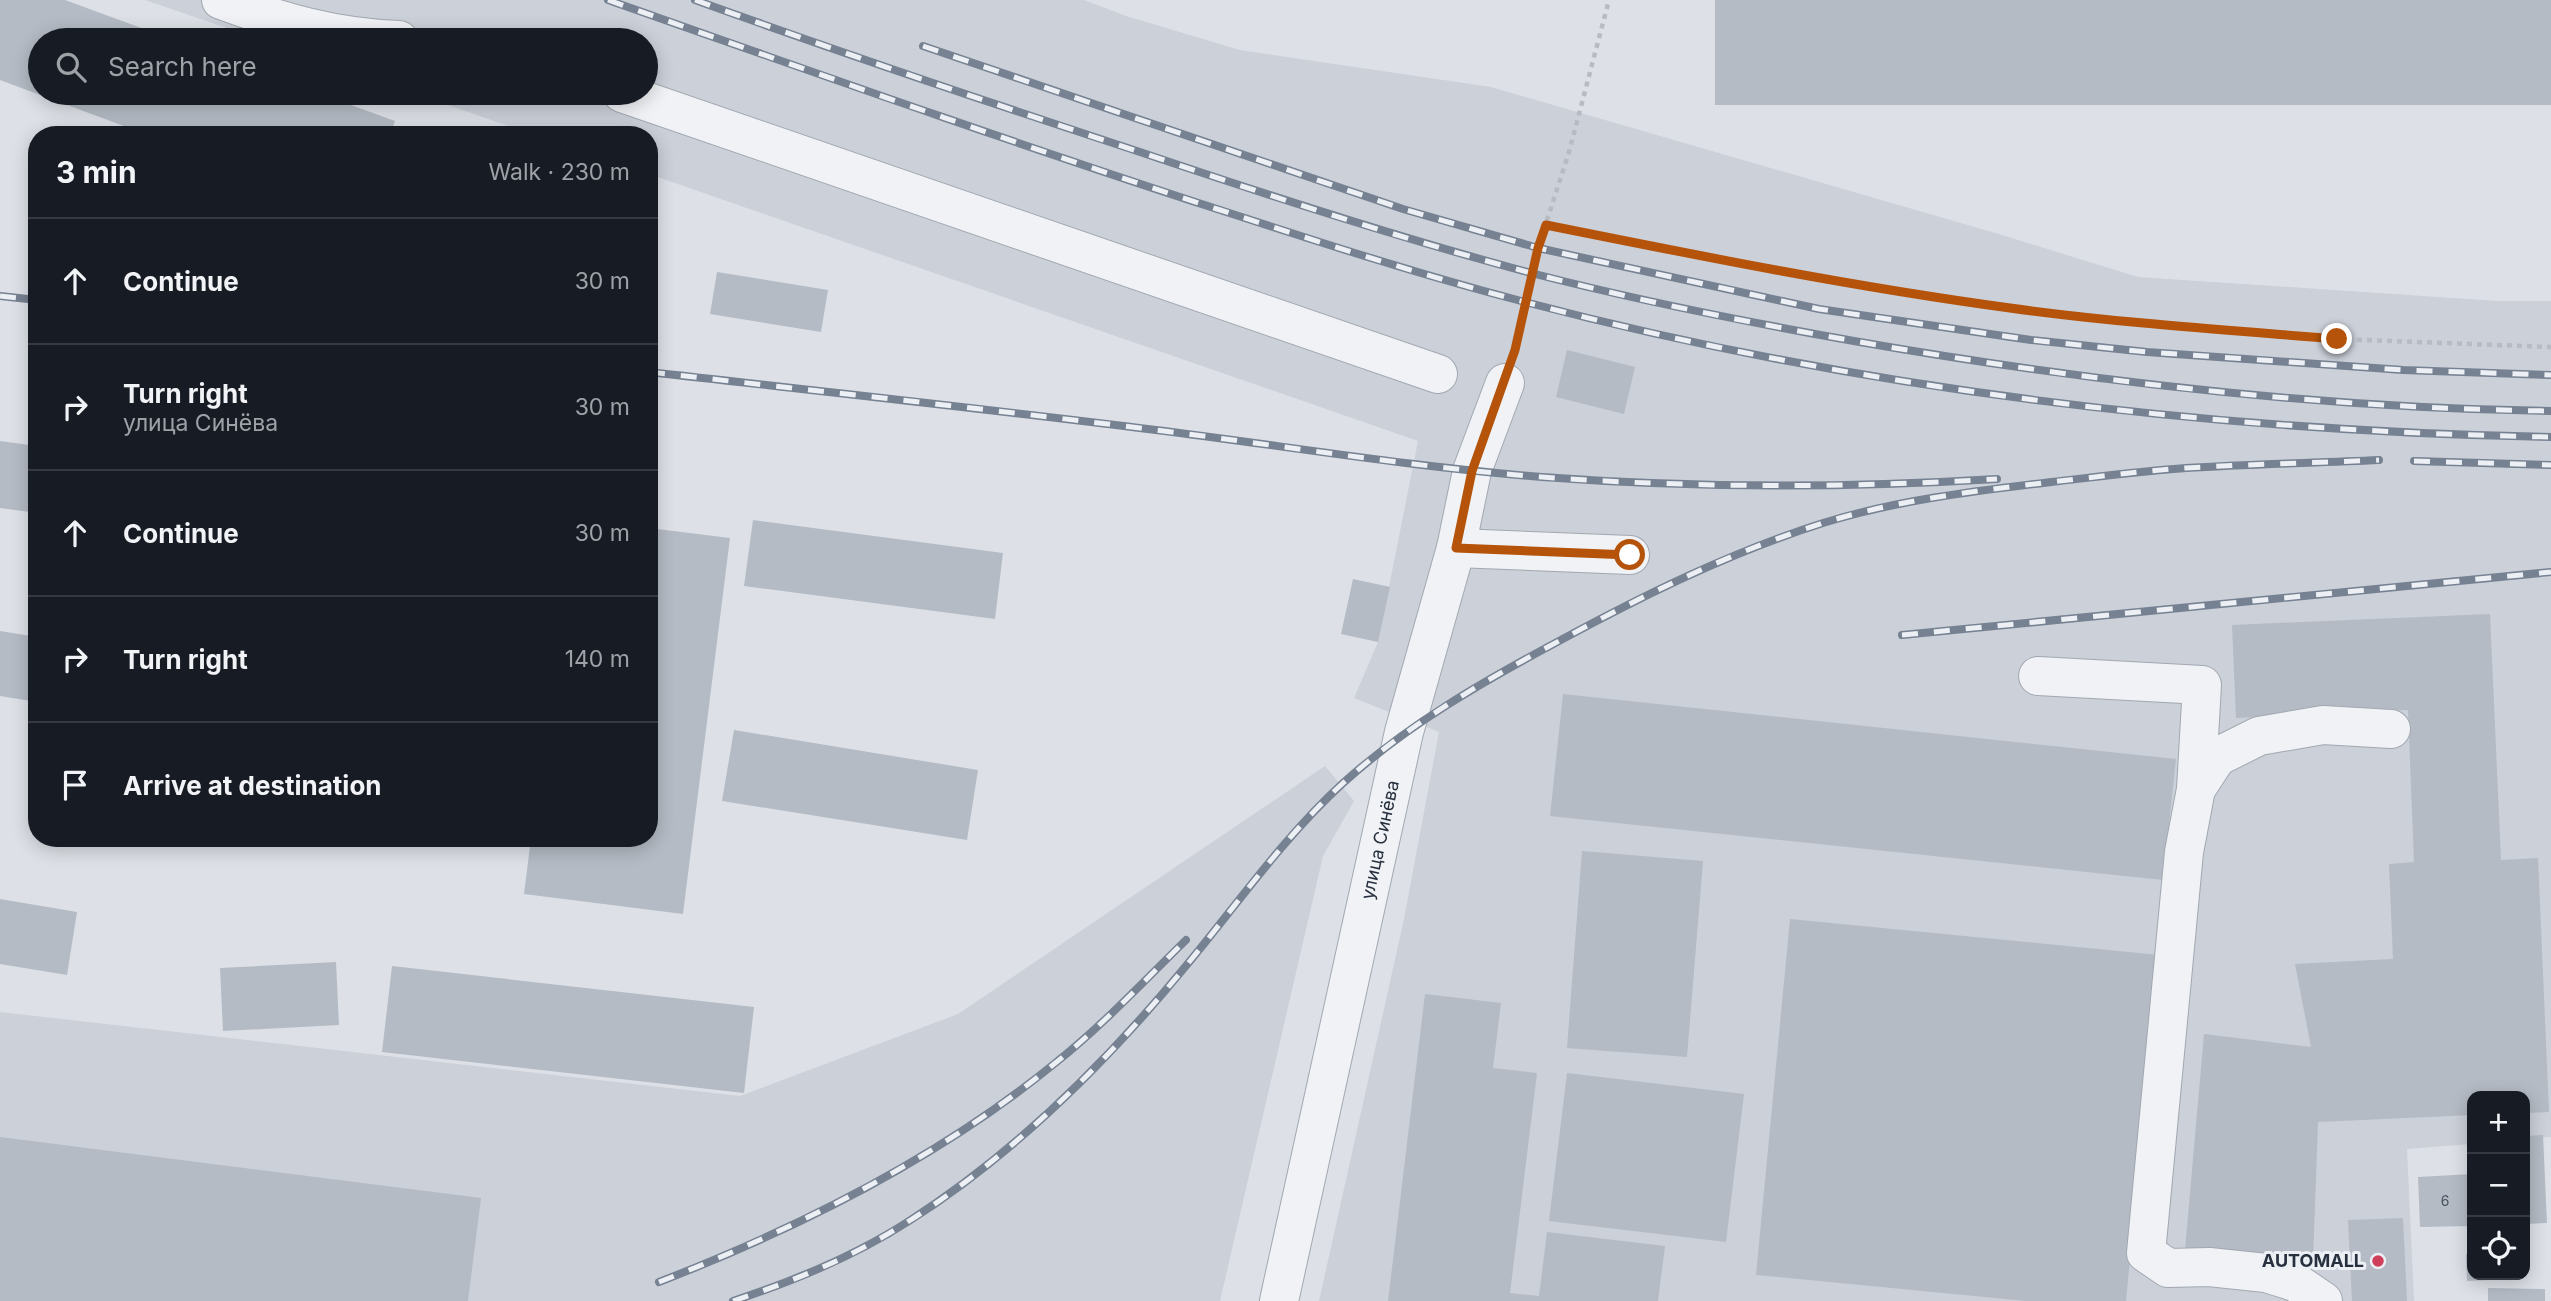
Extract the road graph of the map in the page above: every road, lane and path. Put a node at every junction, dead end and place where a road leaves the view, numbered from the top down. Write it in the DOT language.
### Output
graph roads {
  1 [pos="221,0"];
  2 [pos="1609,0"];
  3 [pos="308,28"];
  4 [pos="657,105"];
  5 [pos="1546,225"];
  6 [pos="2551,347"];
  7 [pos="1438,374"];
  8 [pos="1505,383"];
  9 [pos="1456,548"];
  10 [pos="1630,555"];
  11 [pos="2038,676"];
  12 [pos="2391,729"];
  13 [pos="2196,789"];
  14 [pos="1279,1301"];
  15 [pos="2323,1301"];
  1 -- 3 [label="street"];
  2 -- 5 [label="path"];
  4 -- 7 [label="street"];
  5 -- 6 [label="path"];
  5 -- 8 [label="path"];
  8 -- 9 [label="street, улица Синёва"];
  9 -- 10 [label="street"];
  9 -- 14 [label="street, улица Синёва"];
  11 -- 13 [label="street"];
  12 -- 13 [label="street"];
  13 -- 15 [label="street"];
}
